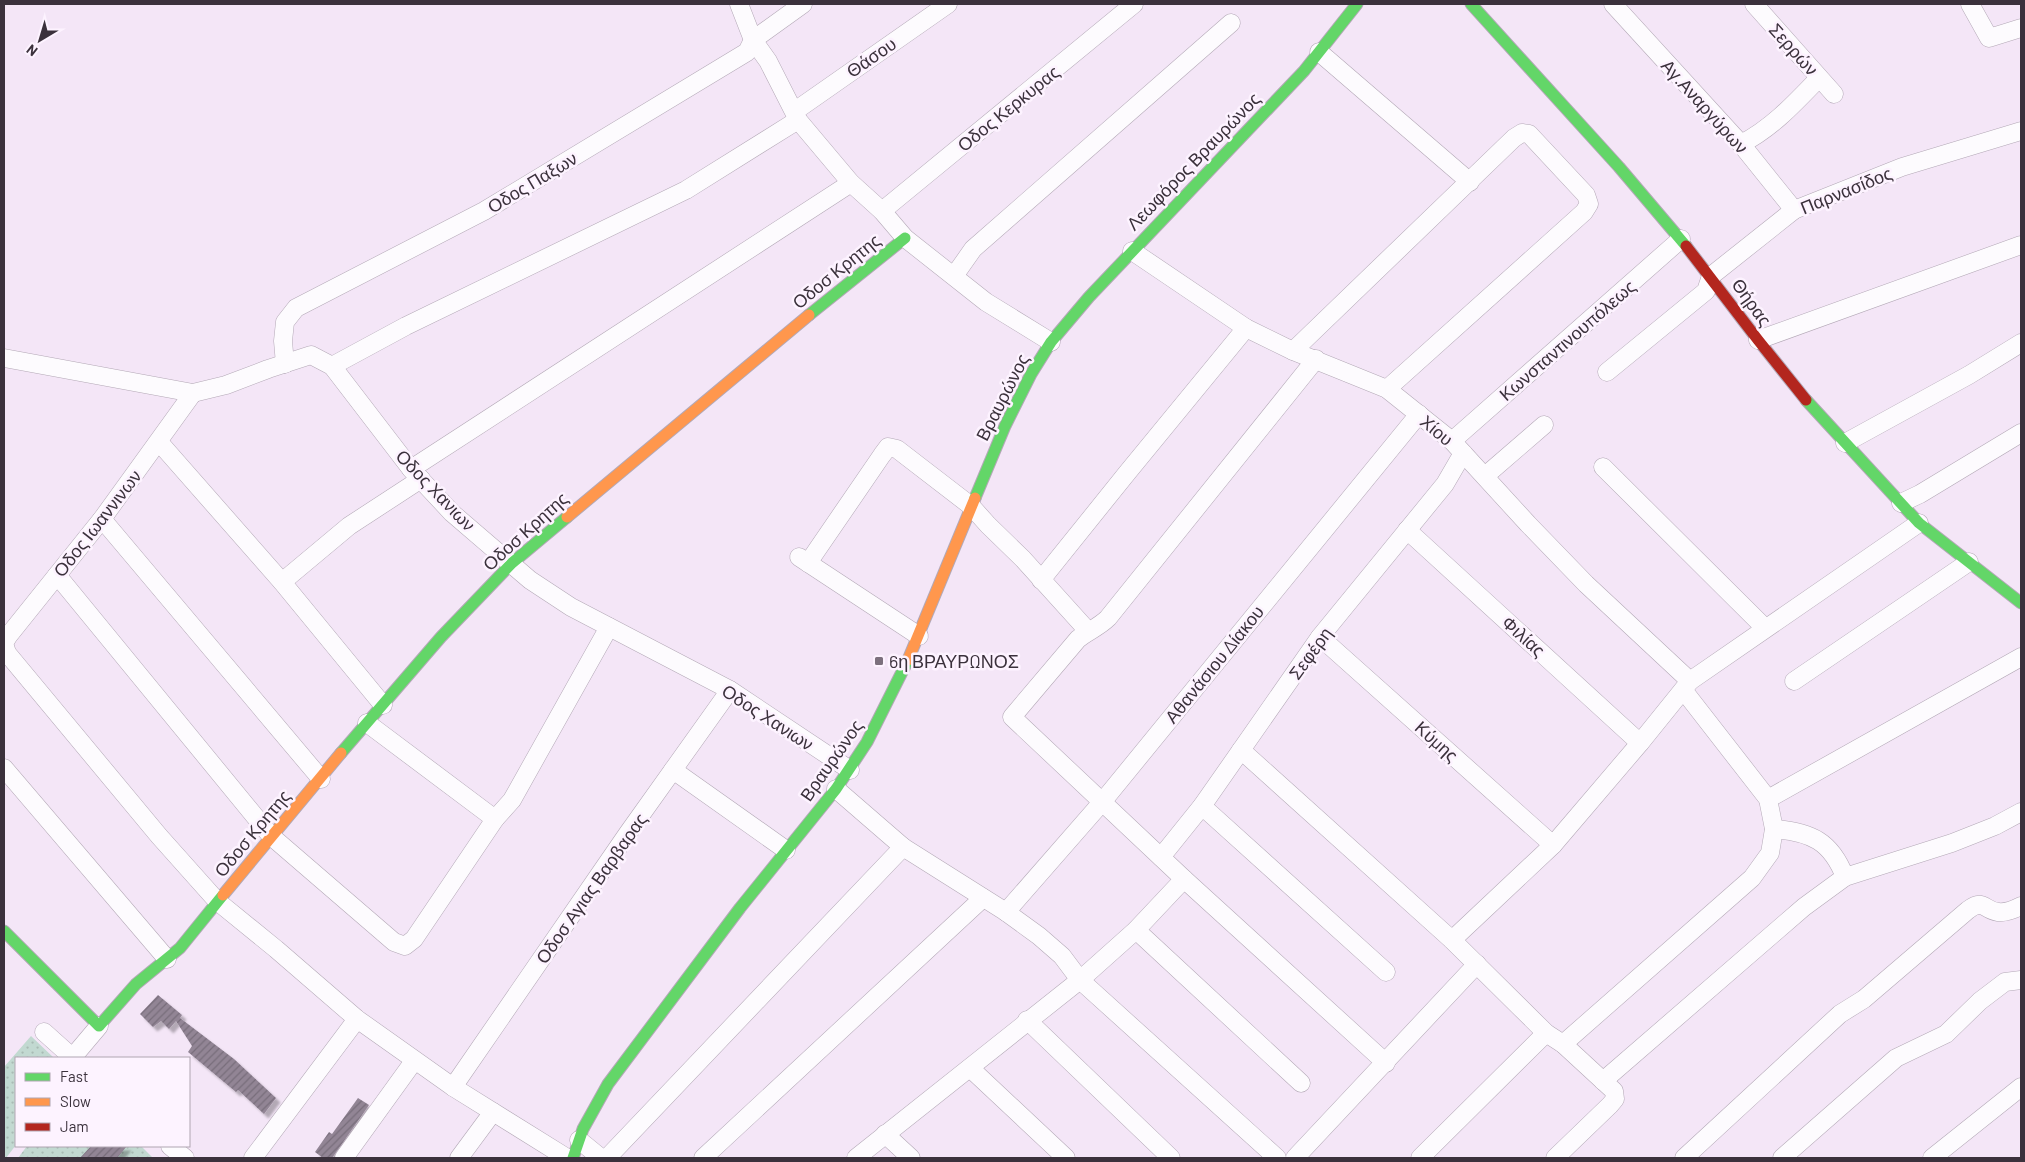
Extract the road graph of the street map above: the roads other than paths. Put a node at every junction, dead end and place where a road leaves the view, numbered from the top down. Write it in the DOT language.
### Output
graph roads {
  1 [pos="739,4"];
  2 [pos="803,4"];
  3 [pos="948,4"];
  4 [pos="1134,4"];
  5 [pos="1357,4"];
  6 [pos="1613,4"];
  7 [pos="1754,4"];
  8 [pos="1970,4"];
  9 [pos="1479,6"];
  10 [pos="1231,23"];
  11 [pos="2021,28"];
  12 [pos="753,40"];
  13 [pos="1319,52"];
  14 [pos="1819,78"];
  15 [pos="1834,94"];
  16 [pos="796,116"];
  17 [pos="2021,131"];
  18 [pos="1740,144"];
  19 [pos="1470,182"];
  20 [pos="851,183"];
  21 [pos="1794,210"];
  22 [pos="882,211"];
  23 [pos="905,238"];
  24 [pos="1681,239"];
  25 [pos="2021,245"];
  26 [pos="1132,251"];
  27 [pos="954,276"];
  28 [pos="1711,276"];
  29 [pos="1246,328"];
  30 [pos="1758,340"];
  31 [pos="1051,342"];
  32 [pos="2021,343"];
  33 [pos="1293,351"];
  34 [pos="4,358"];
  35 [pos="1316,359"];
  36 [pos="285,364"];
  37 [pos="332,366"];
  38 [pos="1607,372"];
  39 [pos="1387,389"];
  40 [pos="193,393"];
  41 [pos="1419,414"];
  42 [pos="1544,426"];
  43 [pos="2021,433"];
  44 [pos="159,442"];
  45 [pos="1845,443"];
  46 [pos="1457,447"];
  47 [pos="1603,467"];
  48 [pos="416,474"];
  49 [pos="1485,476"];
  50 [pos="1901,503"];
  51 [pos="971,506"];
  52 [pos="102,519"];
  53 [pos="1919,523"];
  54 [pos="1407,530"];
  55 [pos="1969,562"];
  56 [pos="512,563"];
  57 [pos="56,575"];
  58 [pos="1041,580"];
  59 [pos="282,582"];
  60 [pos="2021,603"];
  61 [pos="609,627"];
  62 [pos="1765,628"];
  63 [pos="1088,631"];
  64 [pos="919,636"];
  65 [pos="1320,638"];
  66 [pos="2021,657"];
  67 [pos="1794,680"];
  68 [pos="1687,686"];
  69 [pos="730,690"];
  70 [pos="383,706"];
  71 [pos="367,724"];
  72 [pos="1640,743"];
  73 [pos="1241,750"];
  74 [pos="4,768"];
  75 [pos="673,770"];
  76 [pos="850,770"];
  77 [pos="321,779"];
  78 [pos="836,789"];
  79 [pos="1768,799"];
  80 [pos="1103,801"];
  81 [pos="1202,806"];
  82 [pos="2021,812"];
  83 [pos="495,819"];
  84 [pos="1774,829"];
  85 [pos="270,836"];
  86 [pos="1553,845"];
  87 [pos="903,847"];
  88 [pos="786,850"];
  89 [pos="1161,857"];
  90 [pos="1845,877"];
  91 [pos="1184,878"];
  92 [pos="983,898"];
  93 [pos="217,901"];
  94 [pos="2021,906"];
  95 [pos="1006,912"];
  96 [pos="4,930"];
  97 [pos="1136,930"];
  98 [pos="1452,940"];
  99 [pos="167,959"];
  100 [pos="1477,964"];
  101 [pos="1386,972"];
  102 [pos="1080,980"];
  103 [pos="2021,980"];
  104 [pos="357,1018"];
  105 [pos="1027,1020"];
  106 [pos="99,1026"];
  107 [pos="44,1032"];
  108 [pos="1546,1033"];
  109 [pos="1563,1044"];
  110 [pos="71,1057"];
  111 [pos="73,1057"];
  112 [pos="414,1061"];
  113 [pos="1386,1063"];
  114 [pos="970,1068"];
  115 [pos="1603,1081"];
  116 [pos="1301,1083"];
  117 [pos="453,1087"];
  118 [pos="2021,1087"];
  119 [pos="493,1112"];
  120 [pos="885,1134"];
  121 [pos="579,1140"];
  122 [pos="171,1147"];
  123 [pos="185,1158"];
  124 [pos="253,1158"];
  125 [pos="344,1158"];
  126 [pos="459,1158"];
  127 [pos="567,1158"];
  128 [pos="573,1158"];
  129 [pos="601,1158"];
  130 [pos="607,1158"];
  131 [pos="703,1158"];
  132 [pos="856,1158"];
  133 [pos="911,1158"];
  134 [pos="1066,1158"];
  135 [pos="1171,1158"];
  136 [pos="1277,1158"];
  137 [pos="1295,1158"];
  138 [pos="1420,1158"];
  139 [pos="1555,1158"];
  140 [pos="1684,1158"];
  141 [pos="1782,1158"];
  142 [pos="1932,1158"];
  1 -- 12 [label="street"];
  2 -- 12 [label="street, Οδος Παξων"];
  3 -- 16 [label="street, Θάσου"];
  4 -- 22 [label="street, Οδος Κερκυρας"];
  5 -- 13 [label="street, Λεωφόρος Βραυρώνος"];
  6 -- 18 [label="street, Αγ.Αναργύρων"];
  7 -- 14 [label="street, Σερρών"];
  8 -- 11 [label="street"];
  9 -- 24 [label="street, Θήρας"];
  10 -- 27 [label="street"];
  12 -- 16 [label="street"];
  12 -- 36 [label="street, Οδος Παξων"];
  13 -- 19 [label="street"];
  13 -- 26 [label="street, Λεωφόρος Βραυρώνος"];
  14 -- 15 [label="street, Σερρών"];
  14 -- 18 [label="street"];
  16 -- 20 [label="street"];
  16 -- 37 [label="street, Θάσου"];
  17 -- 21 [label="street, Παρνασίδος"];
  18 -- 21 [label="street, Αγ.Αναργύρων"];
  19 -- 33 [label="street"];
  19 -- 39 [label="street"];
  20 -- 22 [label="street"];
  20 -- 48 [label="street"];
  21 -- 28 [label="street, Παρνασίδος"];
  22 -- 23 [label="street"];
  23 -- 27 [label="street"];
  23 -- 56 [label="street, Οδοσ Κρητης"];
  24 -- 28 [label="street, Θήρας"];
  24 -- 46 [label="street, Κωνσταντινουπόλεως"];
  25 -- 30 [label="street"];
  26 -- 29 [label="street, Χίου"];
  26 -- 31 [label="street, Λεωφόρος Βραυρώνος"];
  27 -- 31 [label="street"];
  28 -- 30 [label="street, Θήρας"];
  28 -- 38 [label="street, Παρνασίδος"];
  29 -- 33 [label="street, Χίου"];
  29 -- 58 [label="street"];
  30 -- 45 [label="street, Θήρας"];
  31 -- 51 [label="street, Βραυρώνος"];
  32 -- 45 [label="street"];
  33 -- 35 [label="street, Χίου"];
  34 -- 40 [label="street, Οδος Χανιων"];
  35 -- 39 [label="street, Χίου"];
  35 -- 63 [label="street"];
  36 -- 37 [label="street, Οδος Χανιων"];
  36 -- 40 [label="street, Οδος Χανιων"];
  37 -- 48 [label="street, Οδος Χανιων"];
  39 -- 41 [label="street, Χίου"];
  40 -- 44 [label="street, Οδος Ιωαννινων"];
  41 -- 46 [label="street, Χίου"];
  41 -- 80 [label="street, Αθανάσιου Δίακου"];
  42 -- 49 [label="street"];
  43 -- 50 [label="street"];
  44 -- 52 [label="street, Οδος Ιωαννινων"];
  44 -- 59 [label="street"];
  45 -- 50 [label="street, Θήρας"];
  46 -- 49 [label="street, Χίου"];
  46 -- 54 [label="street, Σεφέρη"];
  47 -- 62 [label="street"];
  48 -- 56 [label="street, Οδος Χανιων"];
  48 -- 59 [label="street"];
  49 -- 68 [label="street, Χίου"];
  50 -- 53 [label="street, Θήρας"];
  51 -- 58 [label="street"];
  51 -- 64 [label="street, Βραυρώνος"];
  51 -- 64 [label="street"];
  52 -- 57 [label="street, Οδος Ιωαννινων"];
  52 -- 77 [label="street"];
  53 -- 55 [label="street, Θήρας"];
  53 -- 62 [label="street"];
  54 -- 65 [label="street, Σεφέρη"];
  54 -- 72 [label="street, Φιλίας"];
  55 -- 60 [label="street, Θήρας"];
  55 -- 67 [label="street"];
  56 -- 61 [label="street, Οδος Χανιων"];
  56 -- 70 [label="street, Οδοσ Κρητης"];
  57 -- 85 [label="street"];
  57 -- 93 [label="street, Οδος Ιωαννινων"];
  58 -- 63 [label="street"];
  59 -- 70 [label="street"];
  61 -- 69 [label="street, Οδος Χανιων"];
  61 -- 83 [label="street"];
  62 -- 68 [label="street"];
  63 -- 80 [label="street"];
  64 -- 76 [label="street, Βραυρώνος"];
  65 -- 73 [label="street, Σεφέρη"];
  65 -- 86 [label="street, Κύμης"];
  66 -- 79 [label="street"];
  68 -- 72 [label="street"];
  68 -- 79 [label="street, Χίου"];
  69 -- 75 [label="street, Οδοσ Αγιας Βαρβαρας"];
  69 -- 76 [label="street, Οδος Χανιων"];
  70 -- 71 [label="street, Οδοσ Κρητης"];
  71 -- 77 [label="street, Οδοσ Κρητης"];
  71 -- 83 [label="street"];
  72 -- 86 [label="street"];
  73 -- 81 [label="street, Σεφέρη"];
  73 -- 98 [label="street"];
  74 -- 99 [label="street"];
  75 -- 88 [label="street"];
  75 -- 117 [label="street, Οδοσ Αγιας Βαρβαρας"];
  76 -- 78 [label="street, Βραυρώνος"];
  77 -- 85 [label="street, Οδοσ Κρητης"];
  78 -- 87 [label="street"];
  78 -- 88 [label="street, Βραυρώνος"];
  79 -- 84 [label="street"];
  80 -- 89 [label="street"];
  80 -- 95 [label="street, Αθανάσιου Δίακου"];
  81 -- 89 [label="street, Σεφέρη"];
  81 -- 101 [label="street"];
  82 -- 90 [label="street"];
  83 -- 85 [label="street"];
  84 -- 90 [label="street"];
  84 -- 109 [label="street"];
  85 -- 93 [label="street, Οδοσ Κρητης"];
  86 -- 98 [label="street"];
  87 -- 92 [label="street"];
  87 -- 130 [label="street"];
  88 -- 121 [label="street, Βραυρώνος"];
  89 -- 91 [label="street"];
  90 -- 115 [label="street"];
  91 -- 97 [label="street"];
  91 -- 113 [label="street"];
  92 -- 95 [label="street"];
  92 -- 131 [label="street"];
  93 -- 99 [label="street, Οδοσ Κρητης"];
  93 -- 104 [label="street"];
  94 -- 140 [label="street"];
  95 -- 102 [label="street"];
  96 -- 106 [label="street"];
  97 -- 102 [label="street"];
  97 -- 116 [label="street"];
  98 -- 100 [label="street"];
  99 -- 106 [label="street, Οδοσ Κρητης"];
  100 -- 108 [label="street"];
  100 -- 113 [label="street"];
  102 -- 105 [label="street"];
  102 -- 136 [label="street"];
  103 -- 141 [label="street"];
  104 -- 112 [label="street"];
  104 -- 124 [label="street"];
  105 -- 114 [label="street"];
  105 -- 135 [label="street"];
  106 -- 111 [label="street"];
  107 -- 110 [label="street"];
  108 -- 109 [label="street"];
  108 -- 138 [label="street"];
  109 -- 115 [label="street"];
  112 -- 117 [label="street"];
  112 -- 125 [label="street"];
  113 -- 137 [label="street"];
  114 -- 120 [label="street"];
  114 -- 134 [label="street"];
  115 -- 139 [label="street"];
  117 -- 119 [label="street"];
  118 -- 142 [label="street"];
  119 -- 126 [label="street"];
  119 -- 127 [label="street"];
  120 -- 132 [label="street"];
  120 -- 133 [label="street"];
  121 -- 128 [label="street, Βραυρώνος"];
  121 -- 129 [label="street"];
  122 -- 123 [label="street"];
}
